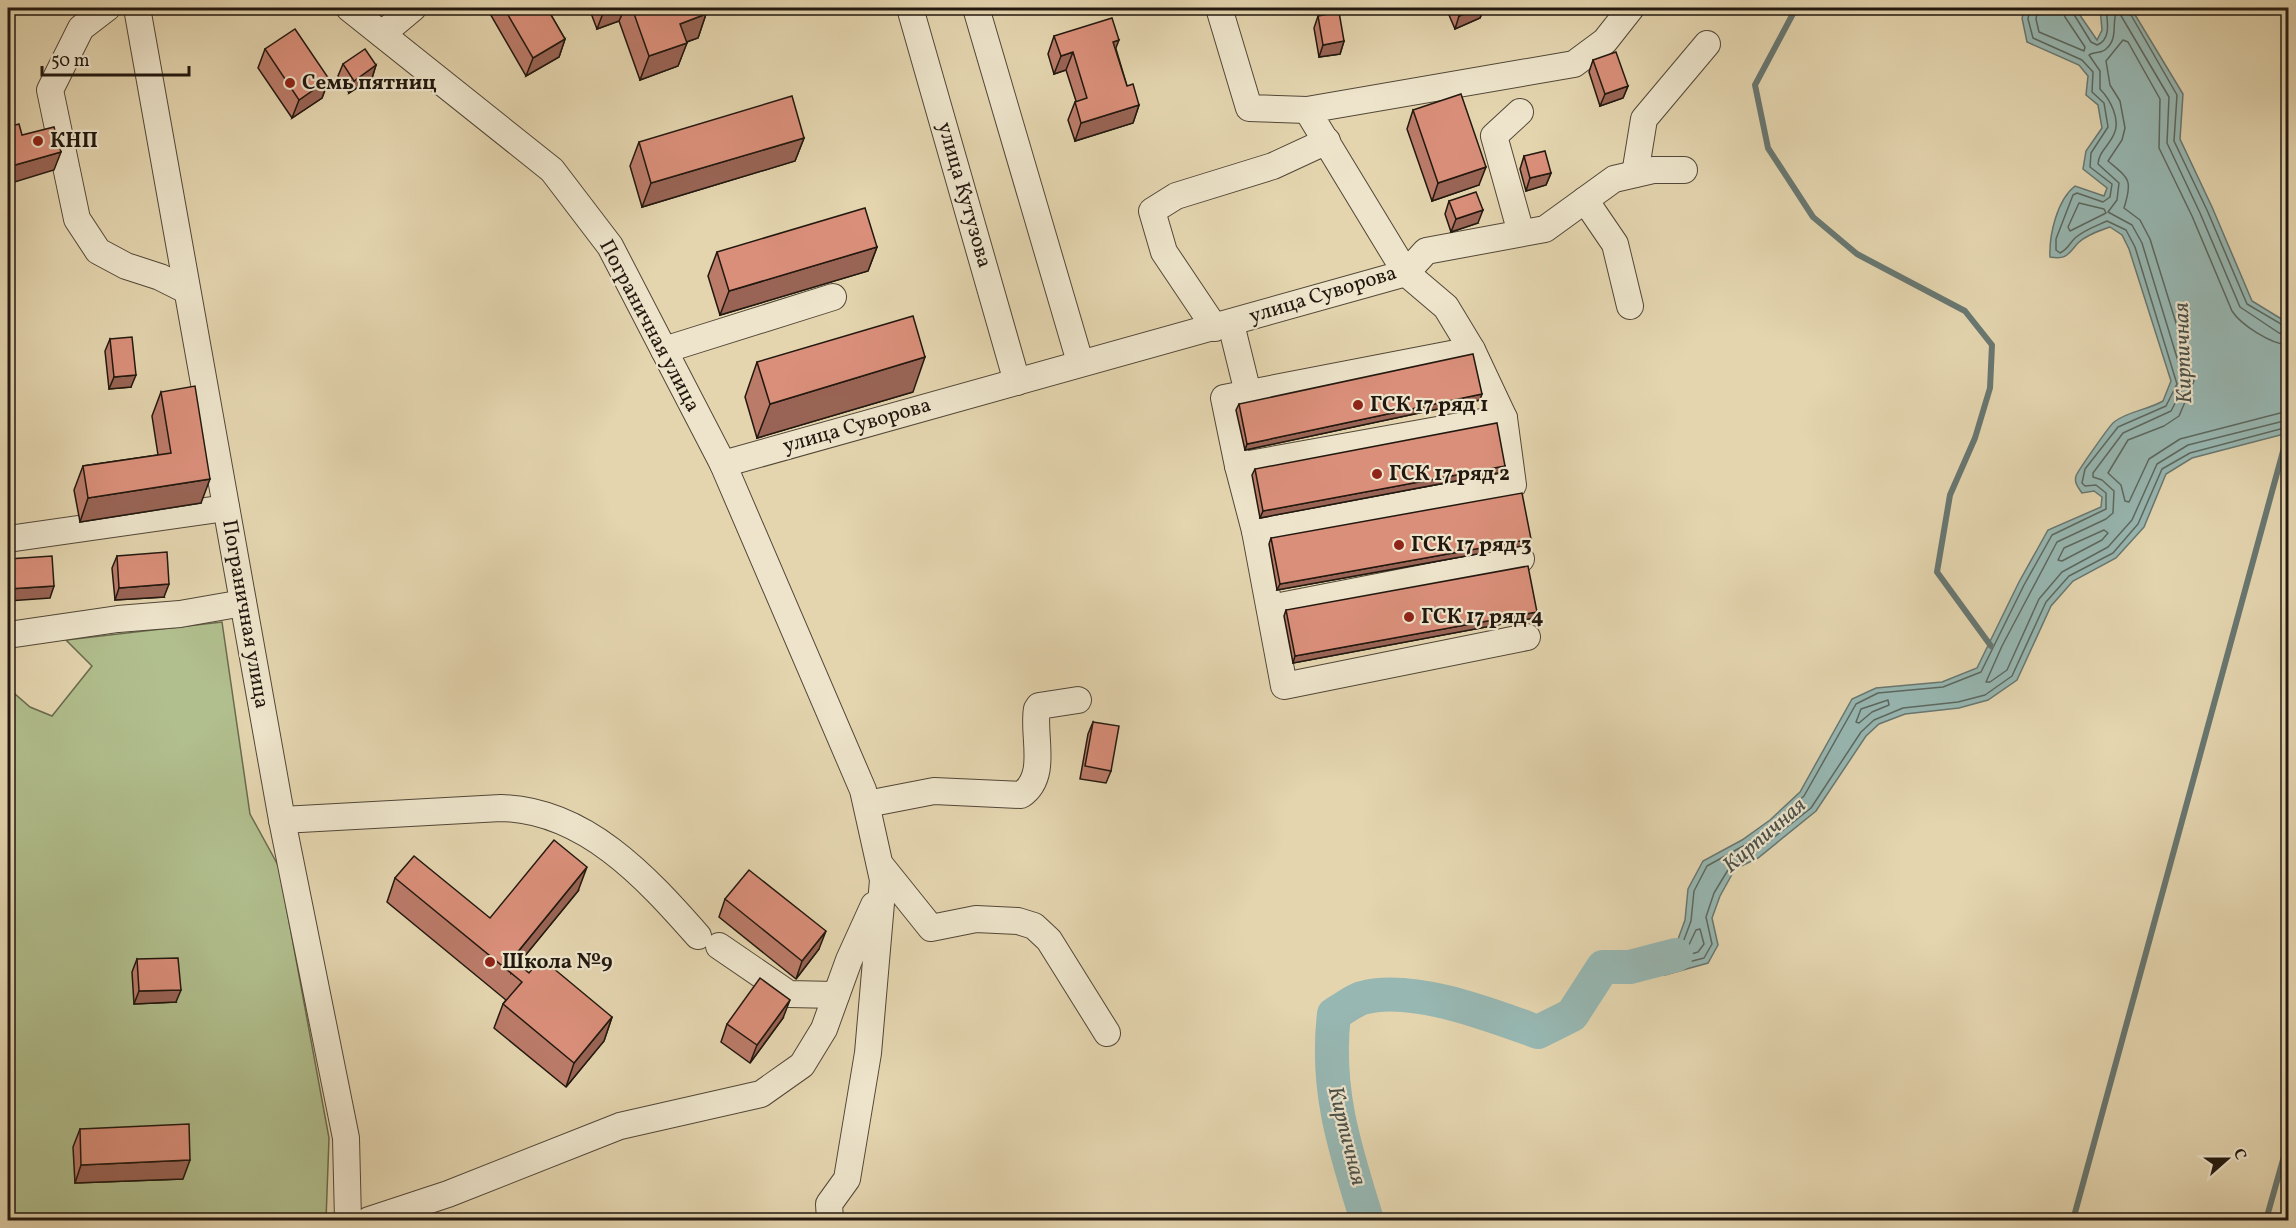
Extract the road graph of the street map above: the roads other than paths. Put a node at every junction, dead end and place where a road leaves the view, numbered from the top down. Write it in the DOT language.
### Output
graph roads {
  1 [pos="107,8"];
  2 [pos="137,8"];
  3 [pos="349,8"];
  4 [pos="413,8"];
  5 [pos="910,8"];
  6 [pos="976,8"];
  7 [pos="1219,8"];
  8 [pos="1631,8"];
  9 [pos="382,34"];
  10 [pos="1707,44"];
  11 [pos="1307,110"];
  12 [pos="1520,112"];
  13 [pos="1327,141"];
  14 [pos="1684,170"];
  15 [pos="1635,174"];
  16 [pos="1585,200"];
  17 [pos="1521,233"];
  18 [pos="1406,273"];
  19 [pos="186,290"];
  20 [pos="833,297"];
  21 [pos="1630,306"];
  22 [pos="1223,326"];
  23 [pos="664,350"];
  24 [pos="1472,350"];
  25 [pos="1080,362"];
  26 [pos="1017,382"];
  27 [pos="1248,393"];
  28 [pos="1504,418"];
  29 [pos="723,464"];
  30 [pos="1238,466"];
  31 [pos="226,508"];
  32 [pos="1256,531"];
  33 [pos="8,539"];
  34 [pos="1521,559"];
  35 [pos="243,603"];
  36 [pos="1270,608"];
  37 [pos="8,635"];
  38 [pos="1527,637"];
  39 [pos="1078,700"];
  40 [pos="867,804"];
  41 [pos="282,820"];
  42 [pos="882,878"];
  43 [pos="836,994"];
  44 [pos="1107,1033"];
  45 [pos="824,1215"];
  46 [pos="348,1221"];
  47 [pos="369,1221"];
  1 -- 19 [label="street"];
  2 -- 19 [label="street, Пограничная улица"];
  3 -- 9 [label="street, Пограничная улица"];
  4 -- 9 [label="street"];
  5 -- 26 [label="street, улица Кутузова"];
  6 -- 25 [label="street"];
  7 -- 11 [label="street"];
  8 -- 11 [label="street"];
  9 -- 23 [label="street, Пограничная улица"];
  10 -- 15 [label="street"];
  11 -- 13 [label="street, улица Суворова"];
  12 -- 17 [label="street"];
  13 -- 18 [label="street, улица Суворова"];
  13 -- 22 [label="street"];
  14 -- 15 [label="street"];
  15 -- 16 [label="street"];
  16 -- 17 [label="street"];
  16 -- 21 [label="street"];
  17 -- 18 [label="street"];
  18 -- 22 [label="street, улица Суворова"];
  18 -- 24 [label="street"];
  19 -- 31 [label="street, Пограничная улица"];
  20 -- 23 [label="street"];
  22 -- 25 [label="street, улица Суворова"];
  22 -- 27 [label="street"];
  23 -- 29 [label="street, Пограничная улица"];
  24 -- 27 [label="street"];
  24 -- 28 [label="street"];
  25 -- 26 [label="street, улица Суворова"];
  26 -- 29 [label="street, улица Суворова"];
  27 -- 30 [label="street"];
  28 -- 30 [label="street"];
  28 -- 32 [label="street"];
  29 -- 40 [label="street, Пограничная улица"];
  30 -- 32 [label="street"];
  31 -- 33 [label="street"];
  31 -- 35 [label="street, Пограничная улица"];
  32 -- 36 [label="street"];
  34 -- 36 [label="street"];
  35 -- 37 [label="street"];
  35 -- 41 [label="street, Пограничная улица"];
  36 -- 38 [label="street"];
  39 -- 40 [label="street"];
  40 -- 42 [label="street, Пограничная улица"];
  41 -- 43 [label="street"];
  41 -- 46 [label="street, Пограничная улица"];
  42 -- 43 [label="street"];
  42 -- 44 [label="street"];
  42 -- 45 [label="street"];
  43 -- 47 [label="street"];
}
